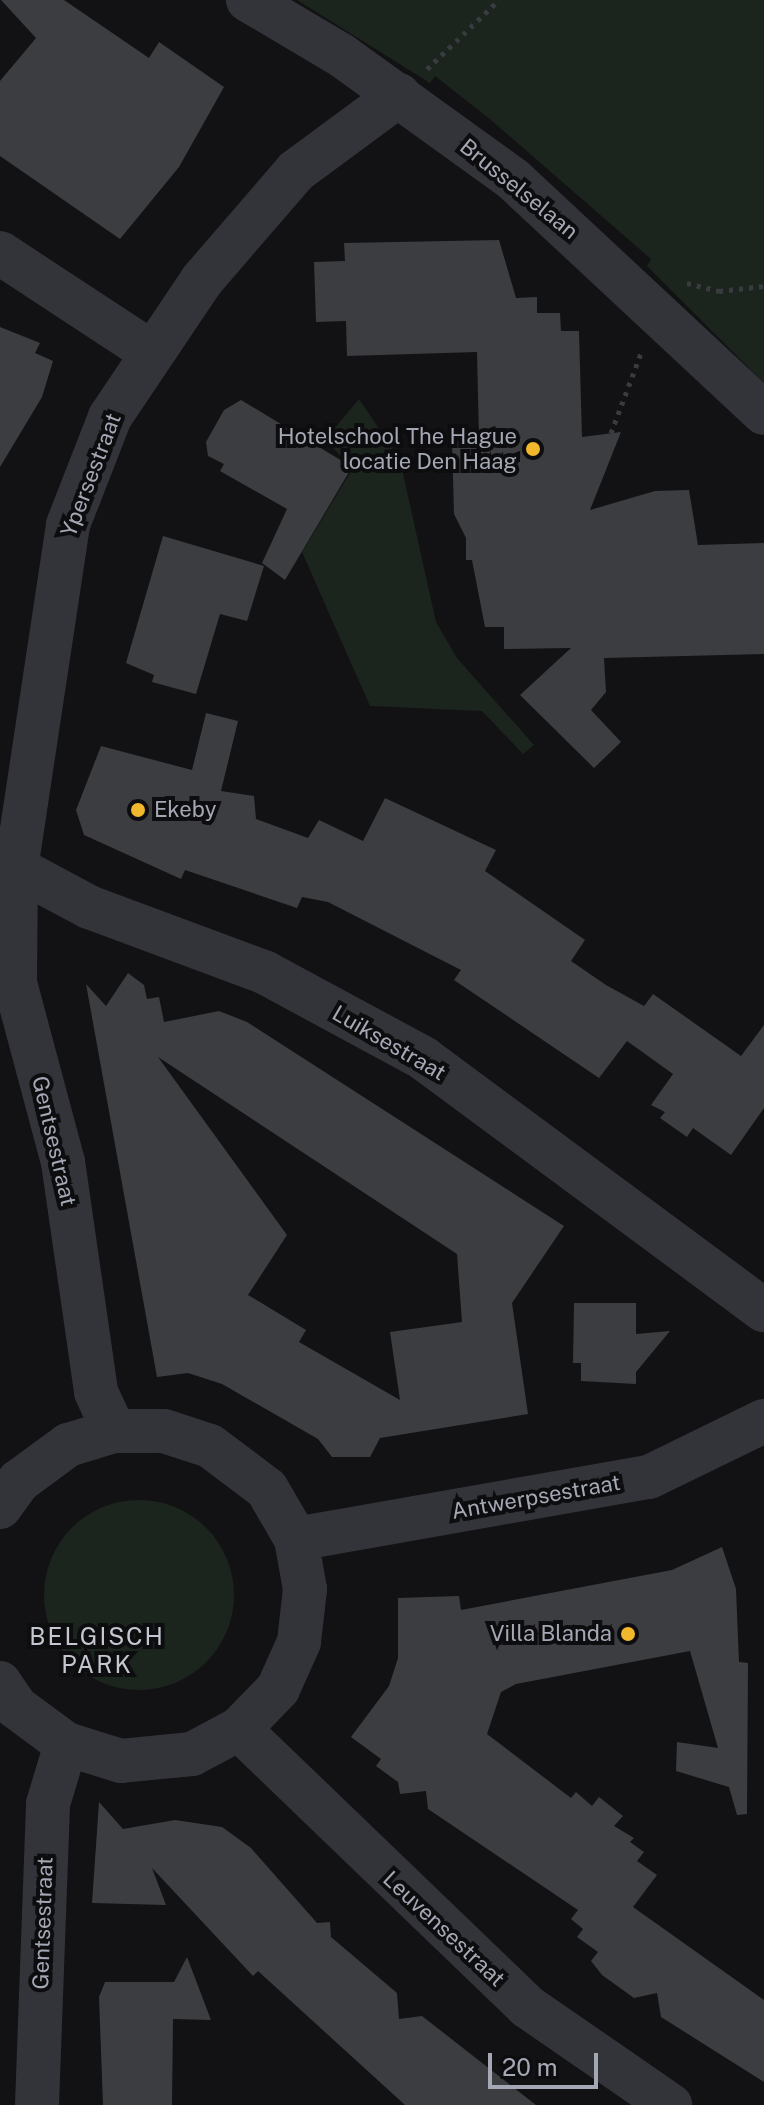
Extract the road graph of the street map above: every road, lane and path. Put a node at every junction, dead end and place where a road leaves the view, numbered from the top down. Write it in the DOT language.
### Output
graph roads {
  1 [pos="248,0"];
  2 [pos="499,0"];
  3 [pos="399,95"];
  4 [pos="0,253"];
  5 [pos="667,320"];
  6 [pos="149,351"];
  7 [pos="764,413"];
  8 [pos="611,433"];
  9 [pos="8,862"];
  10 [pos="764,1310"];
  11 [pos="764,1421"];
  12 [pos="114,1431"];
  13 [pos="0,1507"];
  14 [pos="296,1539"];
  15 [pos="0,1683"];
  16 [pos="239,1729"];
  17 [pos="66,1744"];
  18 [pos="37,2105"];
  19 [pos="670,2105"];
  1 -- 3 [label="street, Brusselselaan"];
  2 -- 3 [label="path"];
  3 -- 5 [label="street, Brusselselaan"];
  3 -- 6 [label="street, Ypersestraat"];
  4 -- 6 [label="street"];
  5 -- 7 [label="street, Brusselselaan"];
  5 -- 8 [label="path"];
  6 -- 9 [label="street, Ypersestraat"];
  9 -- 10 [label="street, Luiksestraat"];
  9 -- 12 [label="street, Gentsestraat"];
  11 -- 14 [label="street, Antwerpsestraat"];
  12 -- 13 [label="street"];
  12 -- 14 [label="street"];
  14 -- 16 [label="street"];
  15 -- 17 [label="street"];
  16 -- 17 [label="street"];
  16 -- 19 [label="street, Leuvensestraat"];
  17 -- 18 [label="street, Gentsestraat"];
}
